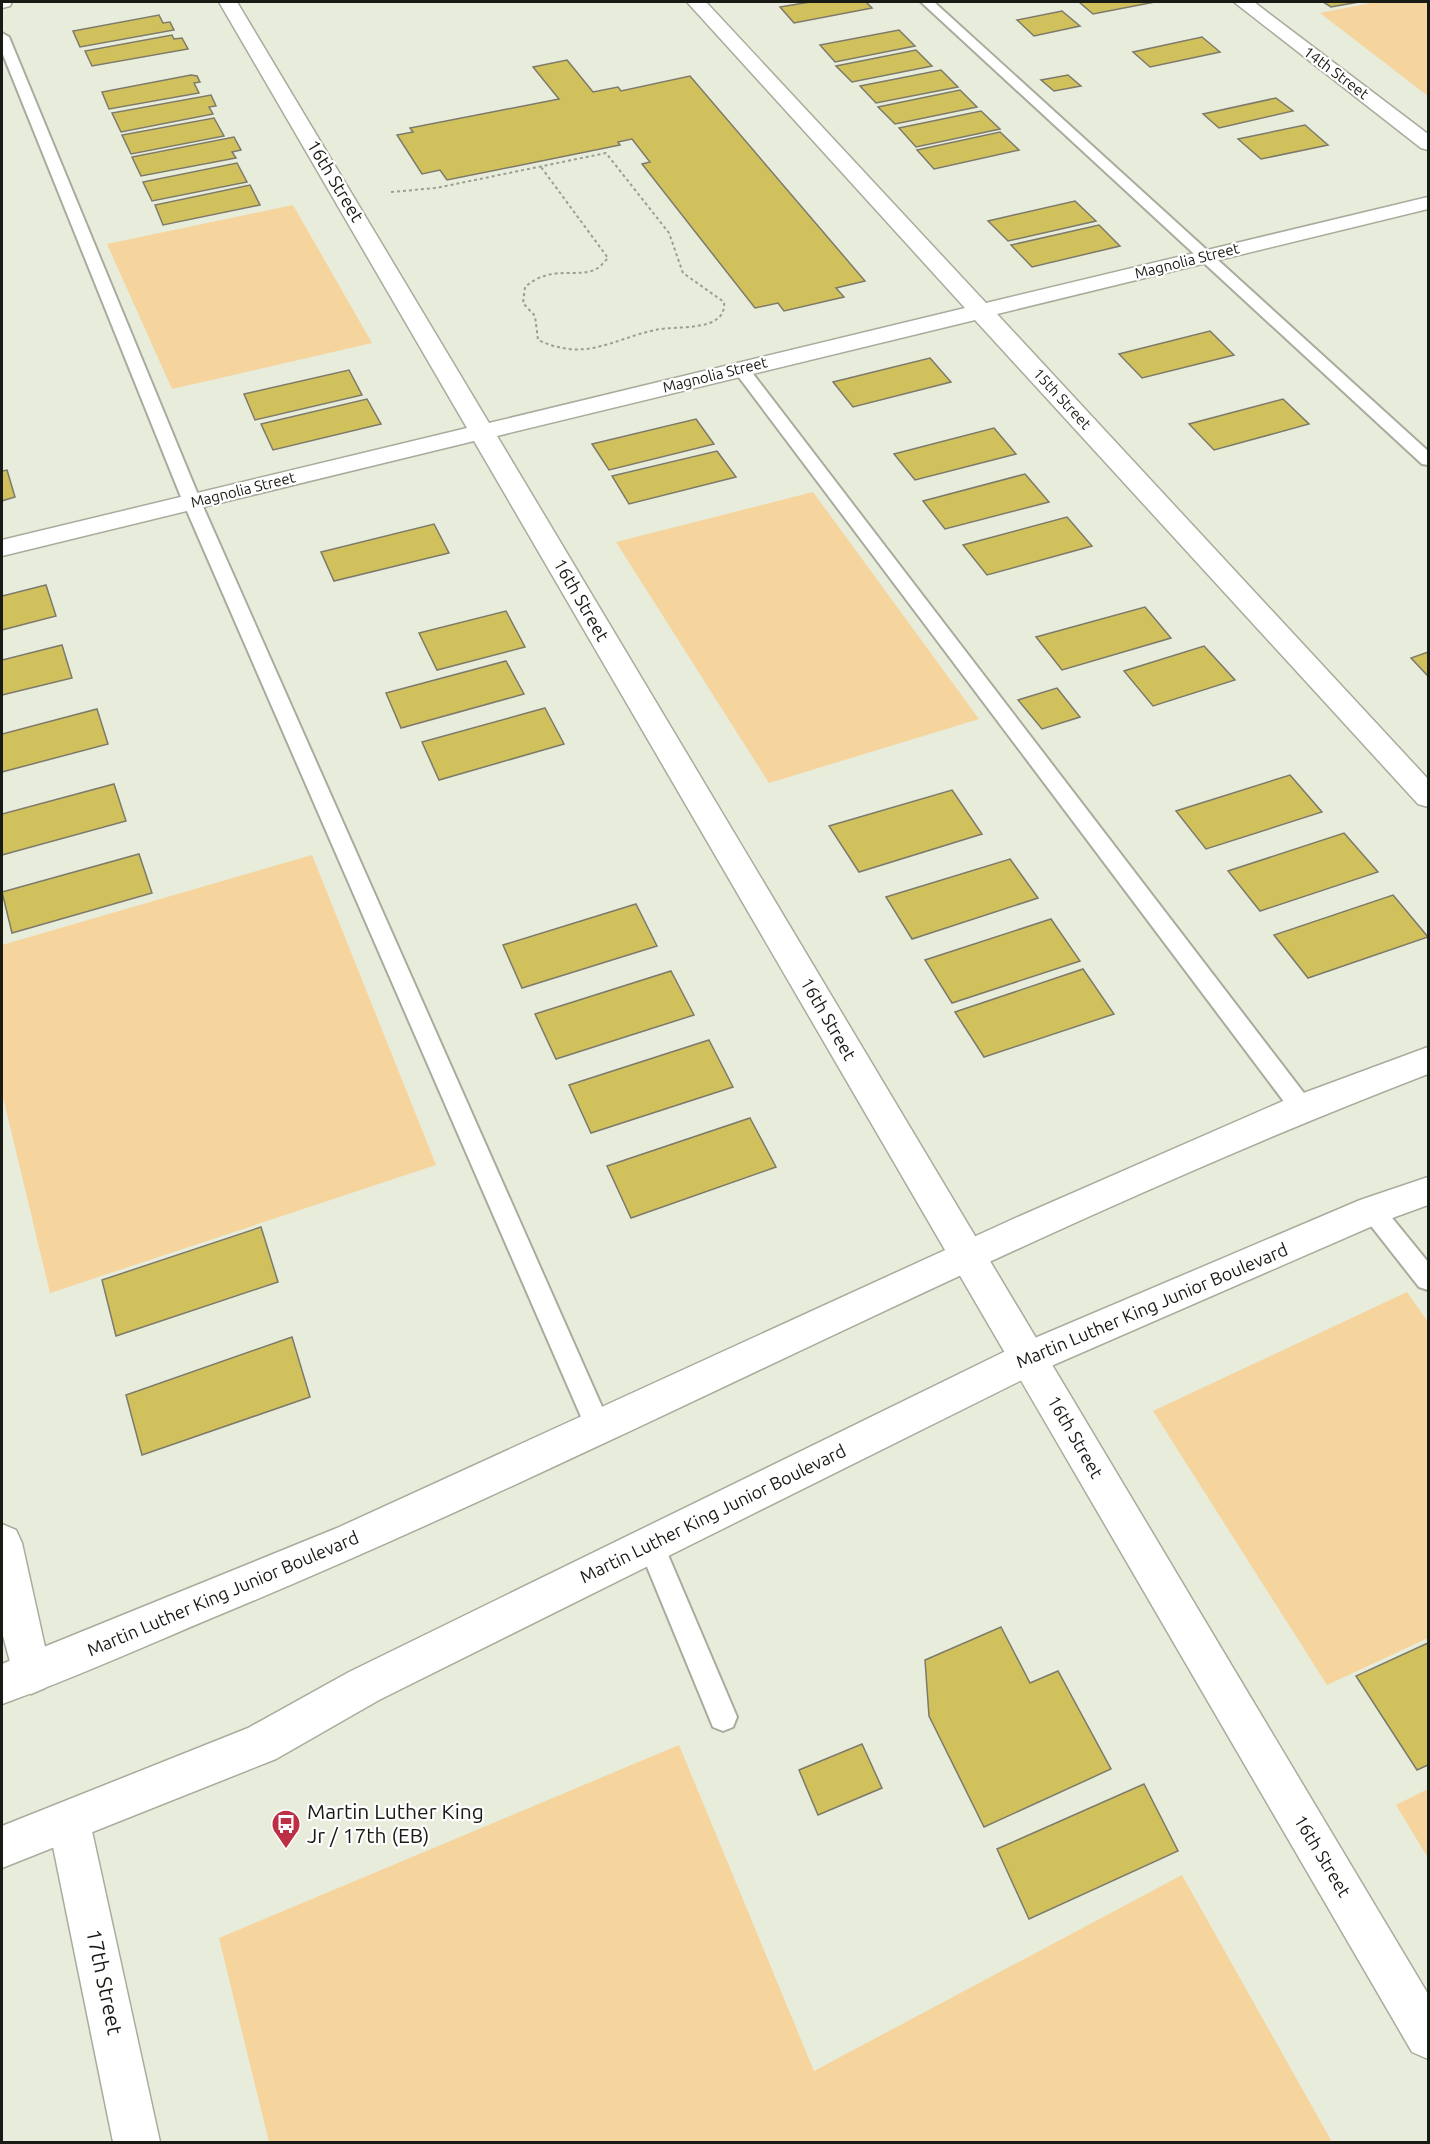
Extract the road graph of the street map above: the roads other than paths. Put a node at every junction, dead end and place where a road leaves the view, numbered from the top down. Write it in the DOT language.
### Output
graph roads {
  1 [pos="228,2"];
  2 [pos="696,2"];
  3 [pos="927,2"];
  4 [pos="1243,2"];
  5 [pos="2,37"];
  6 [pos="1428,144"];
  7 [pos="1428,202"];
  8 [pos="1208,256"];
  9 [pos="981,311"];
  10 [pos="741,369"];
  11 [pos="482,432"];
  12 [pos="1428,460"];
  13 [pos="192,502"];
  14 [pos="2,548"];
  15 [pos="1428,797"];
  16 [pos="1428,1060"];
  17 [pos="1302,1108"];
  18 [pos="1428,1191"];
  19 [pos="1372,1210"];
  20 [pos="967,1255"];
  21 [pos="1428,1280"];
  22 [pos="1029,1358"];
  23 [pos="598,1427"];
  24 [pos="2,1543"];
  25 [pos="651,1545"];
  26 [pos="16,1679"];
  27 [pos="723,1717"];
  28 [pos="69,1822"];
  29 [pos="2,1847"];
  30 [pos="1428,2036"];
  31 [pos="137,2142"];
  1 -- 11 [label="street, 16th Street"];
  2 -- 9 [label="street, 15th Street"];
  3 -- 8 [label="lane"];
  4 -- 6 [label="street, 14th Street"];
  5 -- 13 [label="lane"];
  7 -- 8 [label="street, Magnolia Street"];
  8 -- 9 [label="street, Magnolia Street"];
  8 -- 12 [label="lane"];
  9 -- 10 [label="street, Magnolia Street"];
  9 -- 15 [label="street, 15th Street"];
  10 -- 11 [label="street, Magnolia Street"];
  10 -- 17 [label="lane"];
  11 -- 13 [label="street, Magnolia Street"];
  11 -- 20 [label="street, 16th Street"];
  13 -- 14 [label="street, Magnolia Street"];
  13 -- 23 [label="lane"];
  16 -- 17 [label="street, Martin Luther King Junior Boulevard"];
  17 -- 20 [label="street, Martin Luther King Junior Boulevard"];
  18 -- 19 [label="street, Martin Luther King Junior Boulevard"];
  19 -- 21 [label="lane"];
  19 -- 22 [label="street, Martin Luther King Junior Boulevard"];
  20 -- 22 [label="street, 16th Street"];
  20 -- 23 [label="street, Martin Luther King Junior Boulevard"];
  22 -- 25 [label="street, Martin Luther King Junior Boulevard"];
  22 -- 30 [label="street, 16th Street"];
  23 -- 26 [label="street, Martin Luther King Junior Boulevard"];
  24 -- 26 [label="street"];
  25 -- 27 [label="lane"];
  25 -- 28 [label="street, Martin Luther King Junior Boulevard"];
  28 -- 29 [label="street, Martin Luther King Junior Boulevard"];
  28 -- 31 [label="street, 17th Street"];
}
